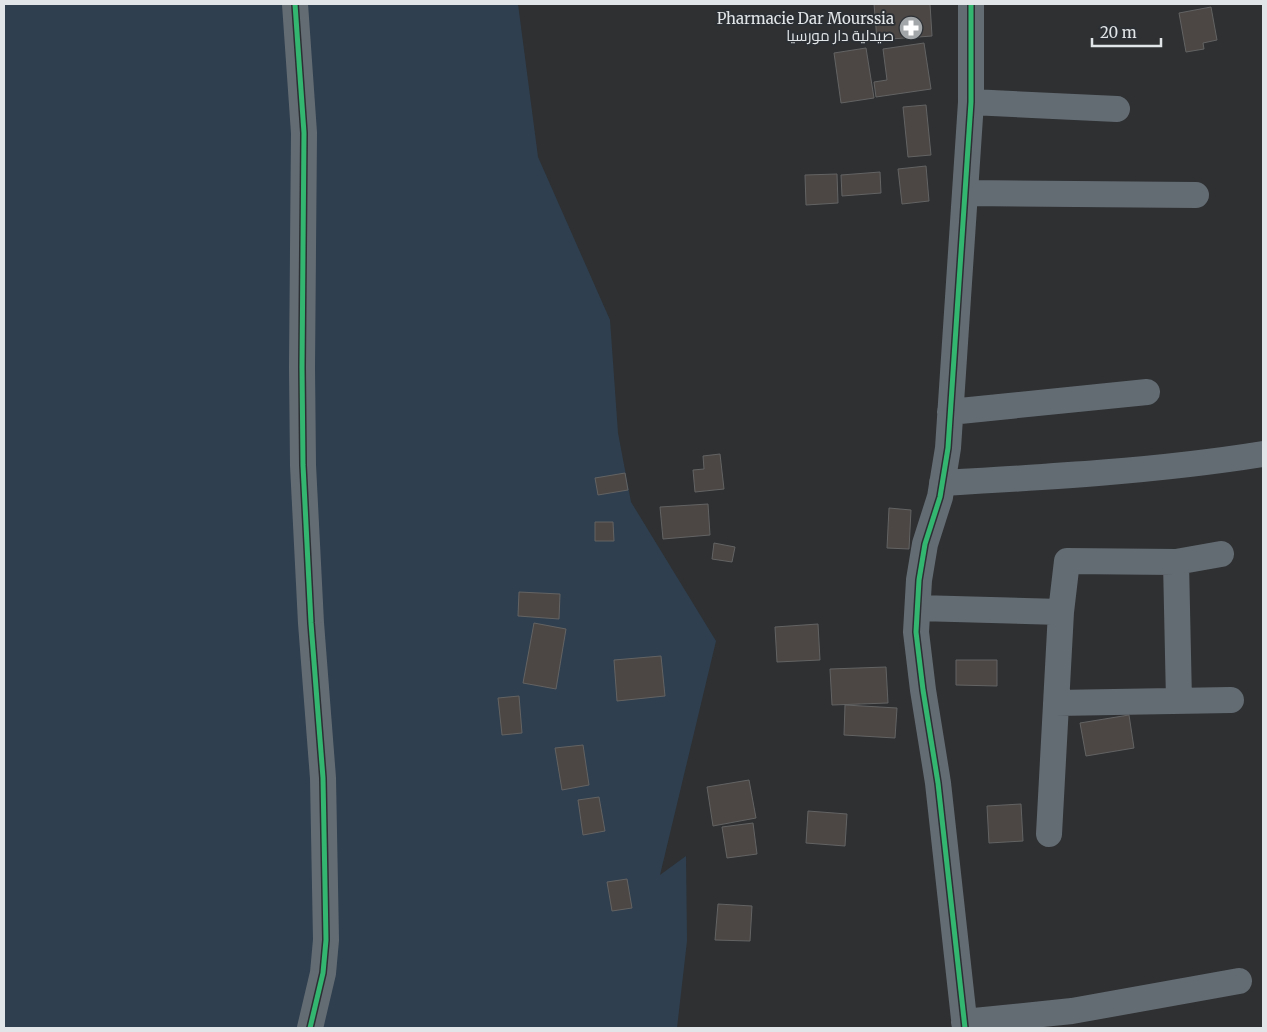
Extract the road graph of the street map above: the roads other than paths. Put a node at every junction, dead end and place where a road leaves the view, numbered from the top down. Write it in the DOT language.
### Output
graph roads {
  1 [pos="295,4"];
  2 [pos="971,4"];
  3 [pos="971,102"];
  4 [pos="1117,109"];
  5 [pos="965,193"];
  6 [pos="1196,195"];
  7 [pos="1147,392"];
  8 [pos="950,412"];
  9 [pos="1263,454"];
  10 [pos="942,483"];
  11 [pos="1222,554"];
  12 [pos="1176,562"];
  13 [pos="918,608"];
  14 [pos="1061,612"];
  15 [pos="1230,700"];
  16 [pos="1178,701"];
  17 [pos="1056,702"];
  18 [pos="1049,834"];
  19 [pos="1239,980"];
  20 [pos="965,1025"];
  21 [pos="310,1028"];
  1 -- 21 [label="street"];
  2 -- 3 [label="street"];
  3 -- 4 [label="street"];
  3 -- 5 [label="street"];
  5 -- 6 [label="street"];
  5 -- 8 [label="street"];
  7 -- 8 [label="street"];
  8 -- 10 [label="street"];
  9 -- 10 [label="street"];
  10 -- 13 [label="street"];
  11 -- 12 [label="street"];
  12 -- 14 [label="street"];
  12 -- 16 [label="street"];
  13 -- 14 [label="street"];
  13 -- 20 [label="street"];
  14 -- 17 [label="street"];
  15 -- 16 [label="street"];
  16 -- 17 [label="street"];
  17 -- 18 [label="street"];
  19 -- 20 [label="street"];
}
